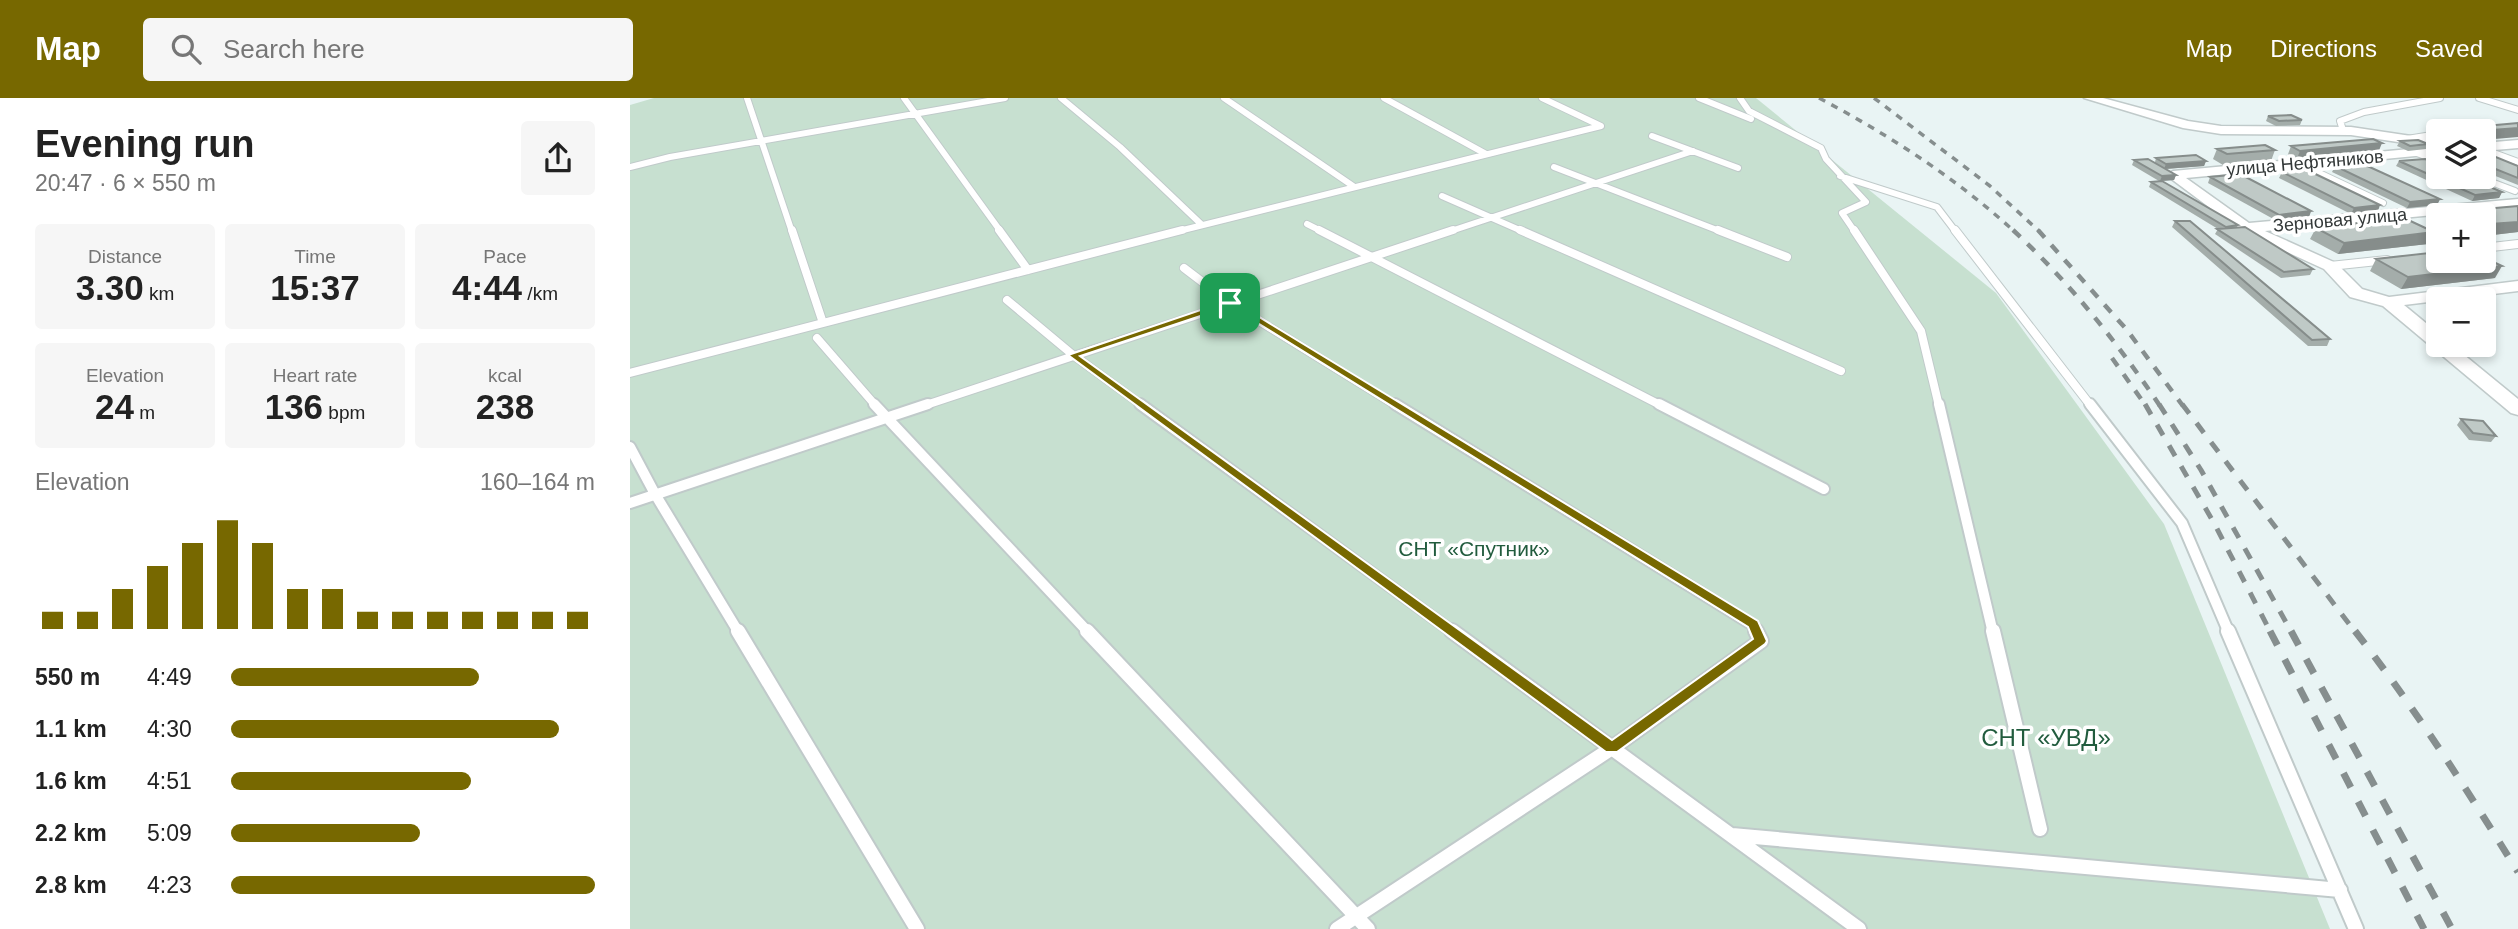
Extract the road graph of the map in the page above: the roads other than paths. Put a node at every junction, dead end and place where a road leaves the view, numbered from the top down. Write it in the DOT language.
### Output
graph roads {
  1 [pos="747,98"];
  2 [pos="904,98"];
  3 [pos="1005,98"];
  4 [pos="1061,98"];
  5 [pos="1224,98"];
  6 [pos="1384,98"];
  7 [pos="1542,98"];
  8 [pos="1699,98"];
  9 [pos="1740,98"];
  10 [pos="2090,98"];
  11 [pos="2440,98"];
  12 [pos="2479,98"];
  13 [pos="2518,110"];
  14 [pos="917,114"];
  15 [pos="1751,119"];
  16 [pos="2343,130"];
  17 [pos="1652,136"];
  18 [pos="2426,136"];
  19 [pos="2407,139"];
  20 [pos="760,141"];
  21 [pos="2426,142"];
  22 [pos="2518,144"];
  23 [pos="2496,147"];
  24 [pos="1693,151"];
  25 [pos="2426,152"];
  26 [pos="2417,153"];
  27 [pos="2496,153"];
  28 [pos="1486,155"];
  29 [pos="2426,156"];
  30 [pos="2518,162"];
  31 [pos="2300,164"];
  32 [pos="630,167"];
  33 [pos="1554,167"];
  34 [pos="1738,168"];
  35 [pos="1840,176"];
  36 [pos="1597,183"];
  37 [pos="1353,186"];
  38 [pos="2496,186"];
  39 [pos="1442,196"];
  40 [pos="2516,197"];
  41 [pos="2383,203"];
  42 [pos="1489,218"];
  43 [pos="1307,224"];
  44 [pos="1202,225"];
  45 [pos="2246,228"];
  46 [pos="2518,244"];
  47 [pos="2496,247"];
  48 [pos="1370,257"];
  49 [pos="1787,257"];
  50 [pos="2398,258"];
  51 [pos="2330,266"];
  52 [pos="1184,268"];
  53 [pos="1028,270"];
  54 [pos="2518,286"];
  55 [pos="1007,300"];
  56 [pos="2389,302"];
  57 [pos="1230,303"];
  58 [pos="823,323"];
  59 [pos="2426,333"];
  60 [pos="817,338"];
  61 [pos="1073,355"];
  62 [pos="2455,357"];
  63 [pos="1842,371"];
  64 [pos="630,373"];
  65 [pos="2518,409"];
  66 [pos="887,419"];
  67 [pos="630,447"];
  68 [pos="1824,489"];
  69 [pos="655,495"];
  70 [pos="630,503"];
  71 [pos="1612,748"];
  72 [pos="2040,829"];
  73 [pos="1730,834"];
  74 [pos="2340,890"];
  75 [pos="1356,916"];
  76 [pos="917,929"];
  77 [pos="1337,929"];
  78 [pos="1368,929"];
  79 [pos="1859,929"];
  80 [pos="2356,929"];
  1 -- 20 [label="lane"];
  2 -- 14 [label="lane"];
  3 -- 14 [label="lane"];
  4 -- 44 [label="lane"];
  5 -- 37 [label="lane"];
  6 -- 28 [label="lane"];
  7 -- 28 [label="lane"];
  8 -- 15 [label="lane"];
  9 -- 35 [label="lane"];
  10 -- 16 [label="street"];
  11 -- 16 [label="lane"];
  12 -- 13 [label="lane"];
  14 -- 20 [label="lane"];
  14 -- 53 [label="lane"];
  16 -- 19 [label="street"];
  17 -- 24 [label="lane"];
  18 -- 19 [label="lane"];
  19 -- 21 [label="street"];
  20 -- 32 [label="lane"];
  20 -- 58 [label="lane"];
  22 -- 23 [label="street"];
  24 -- 34 [label="lane"];
  24 -- 36 [label="lane"];
  25 -- 26 [label="street, улица Нефтяников"];
  26 -- 29 [label="lane"];
  26 -- 31 [label="street, улица Нефтяников"];
  27 -- 30 [label="lane"];
  28 -- 37 [label="lane"];
  31 -- 41 [label="lane"];
  31 -- 45 [label="street, улица Нефтяников"];
  33 -- 36 [label="lane"];
  35 -- 72 [label="lane"];
  35 -- 74 [label="lane"];
  36 -- 42 [label="lane"];
  36 -- 49 [label="lane"];
  37 -- 44 [label="lane"];
  38 -- 40 [label="lane"];
  39 -- 42 [label="lane"];
  40 -- 45 [label="street, Зерновая улица"];
  42 -- 48 [label="lane"];
  42 -- 63 [label="lane"];
  43 -- 48 [label="lane"];
  44 -- 53 [label="lane"];
  45 -- 51 [label="street"];
  46 -- 47 [label="lane"];
  48 -- 57 [label="lane"];
  48 -- 68 [label="lane"];
  50 -- 51 [label="lane"];
  51 -- 56 [label="street"];
  52 -- 57 [label="lane"];
  53 -- 58 [label="lane"];
  54 -- 56 [label="street"];
  55 -- 61 [label="lane"];
  56 -- 59 [label="street"];
  57 -- 61 [label="lane"];
  57 -- 71 [label="lane"];
  58 -- 64 [label="lane"];
  60 -- 66 [label="lane"];
  61 -- 66 [label="lane"];
  61 -- 71 [label="lane"];
  62 -- 65 [label="street"];
  66 -- 69 [label="lane"];
  66 -- 75 [label="lane"];
  67 -- 69 [label="lane"];
  69 -- 70 [label="lane"];
  69 -- 76 [label="lane"];
  71 -- 73 [label="lane"];
  71 -- 75 [label="lane"];
  73 -- 74 [label="lane"];
  73 -- 79 [label="lane"];
  74 -- 80 [label="lane"];
  75 -- 77 [label="lane"];
  75 -- 78 [label="lane"];
}
